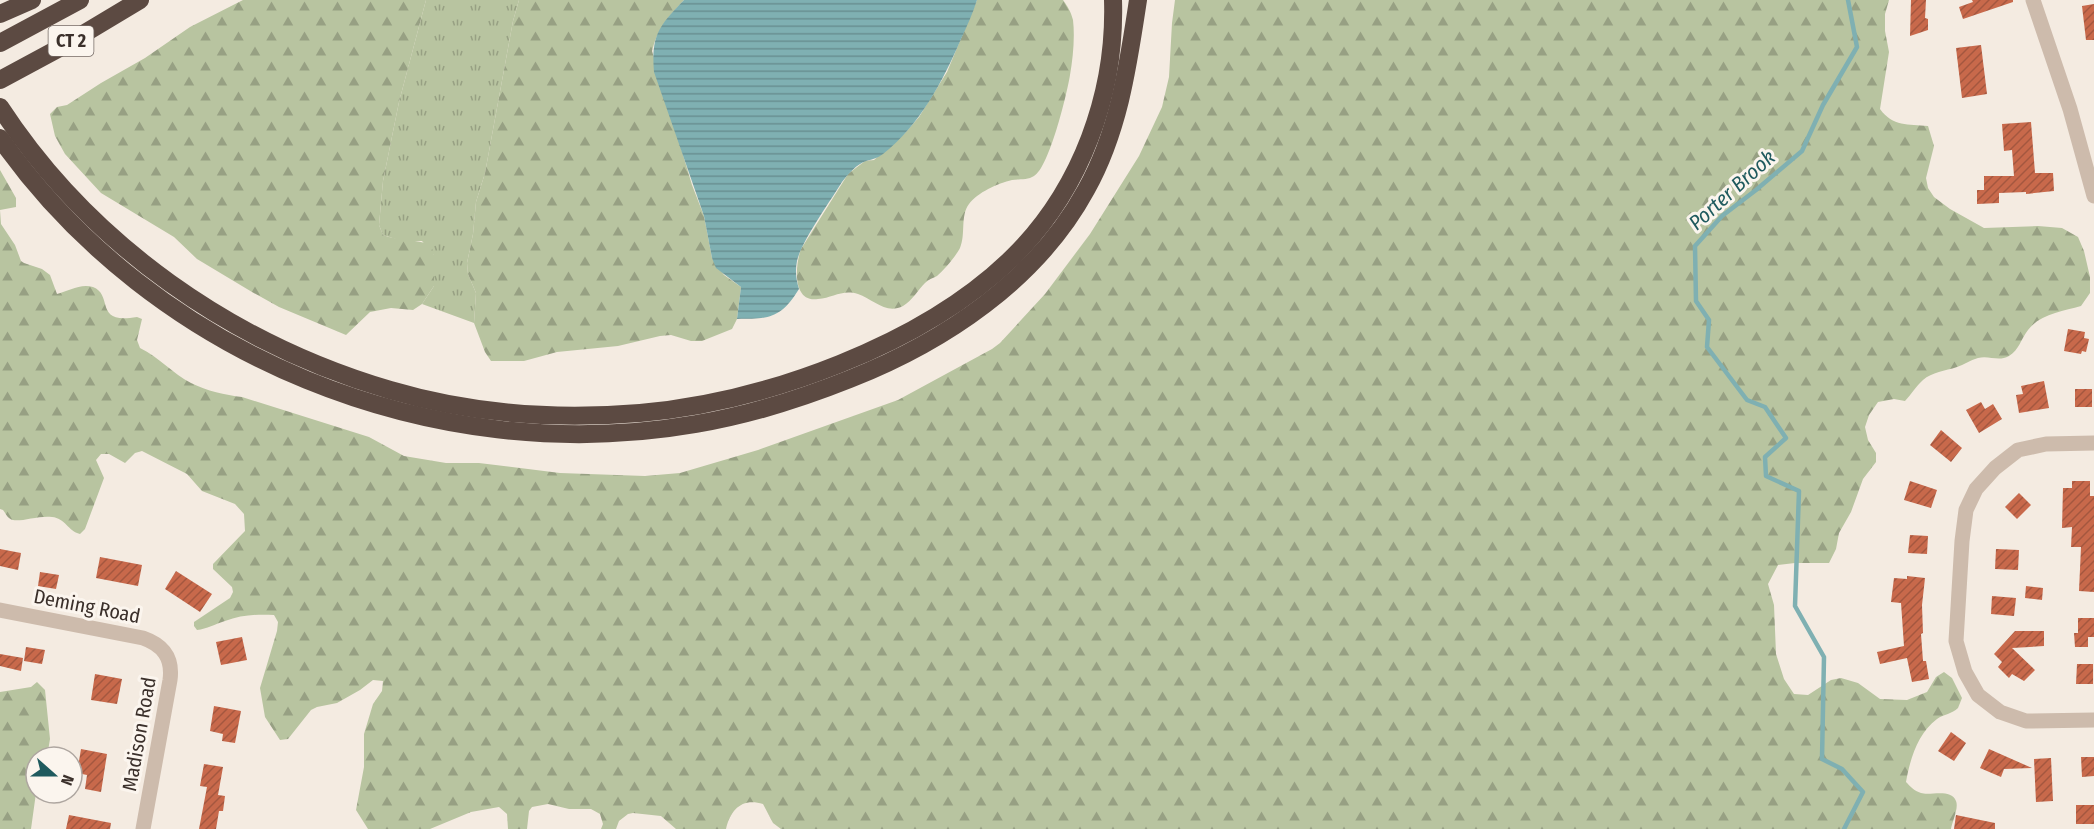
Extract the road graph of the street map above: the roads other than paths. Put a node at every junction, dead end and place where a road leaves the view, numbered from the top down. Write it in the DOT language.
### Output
graph roads {
  1 [pos="32,0"];
  2 [pos="80,0"];
  3 [pos="140,0"];
  4 [pos="1113,0"];
  5 [pos="1137,0"];
  6 [pos="2032,0"];
  7 [pos="0,14"];
  8 [pos="0,43"];
  9 [pos="0,80"];
  10 [pos="0,107"];
  11 [pos="0,138"];
  12 [pos="23,154"];
  13 [pos="2094,196"];
  14 [pos="2094,443"];
  15 [pos="0,610"];
  16 [pos="163,649"];
  17 [pos="2094,720"];
  18 [pos="143,829"];
  1 -- 7 [label="highway"];
  2 -- 8 [label="highway, CT 2"];
  3 -- 9 [label="highway, CT 2"];
  4 -- 12 [label="highway"];
  5 -- 12 [label="highway"];
  6 -- 13 [label="street"];
  10 -- 12 [label="highway"];
  11 -- 12 [label="highway"];
  14 -- 17 [label="street"];
  15 -- 16 [label="street, Deming Road"];
  16 -- 18 [label="street, Madison Road"];
}
